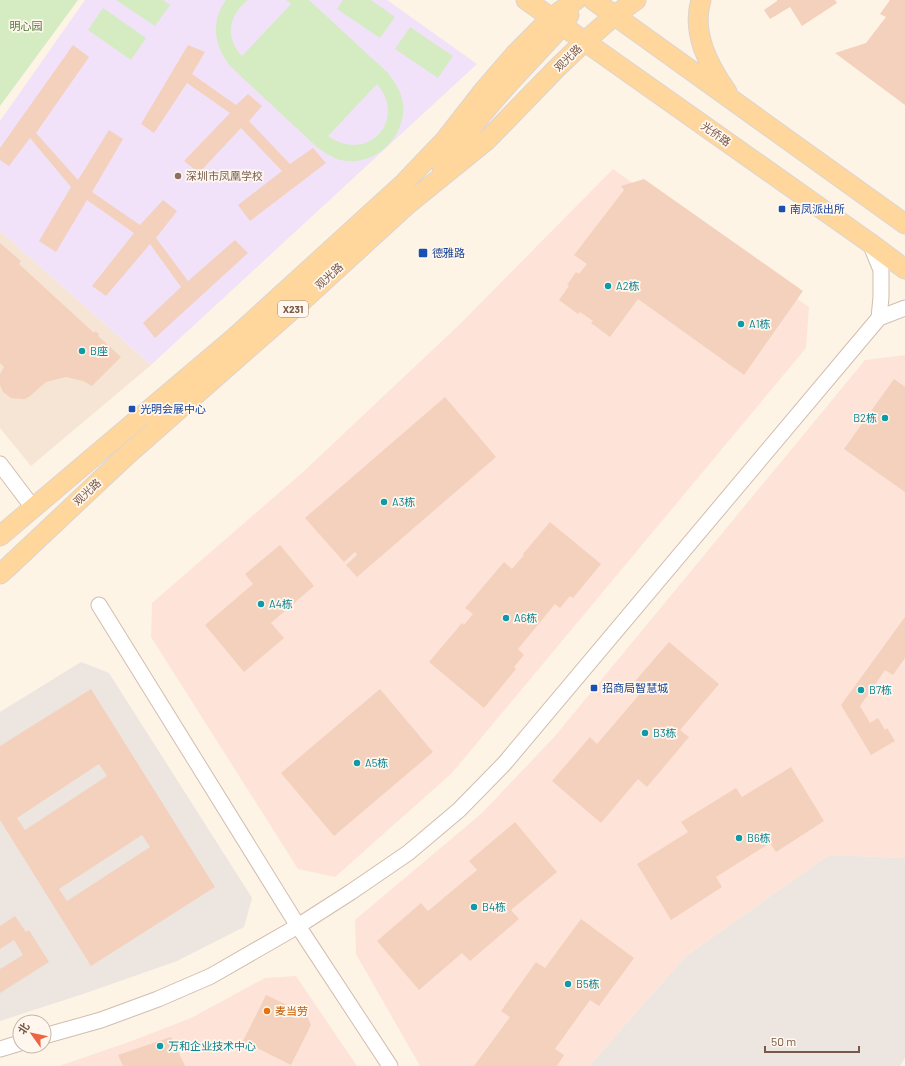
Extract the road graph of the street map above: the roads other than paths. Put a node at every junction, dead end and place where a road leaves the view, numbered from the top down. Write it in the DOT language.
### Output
graph roads {
  1 [pos="526,0"];
  2 [pos="576,0"];
  3 [pos="580,0"];
  4 [pos="593,0"];
  5 [pos="636,0"];
  6 [pos="701,0"];
  7 [pos="614,16"];
  8 [pos="556,22"];
  9 [pos="584,42"];
  10 [pos="734,101"];
  11 [pos="426,190"];
  12 [pos="903,221"];
  13 [pos="870,243"];
  14 [pos="905,269"];
  15 [pos="905,308"];
  16 [pos="879,318"];
  17 [pos="0,464"];
  18 [pos="34,509"];
  19 [pos="0,536"];
  20 [pos="0,574"];
  21 [pos="99,605"];
  22 [pos="298,926"];
  23 [pos="52,1034"];
  24 [pos="12,1045"];
  25 [pos="0,1049"];
  26 [pos="390,1066"];
  1 -- 8 [label="main road, 光侨路"];
  2 -- 8 [label="main road, 观光路 / X231"];
  3 -- 8 [label="main road"];
  4 -- 7 [label="main road"];
  5 -- 7 [label="main road, X231"];
  6 -- 10 [label="main road"];
  7 -- 9 [label="main road, X231"];
  7 -- 10 [label="main road"];
  8 -- 9 [label="main road, 光侨路"];
  8 -- 11 [label="main road"];
  8 -- 18 [label="main road, 观光路 / X231"];
  9 -- 11 [label="main road, 观光路 / X231"];
  9 -- 13 [label="main road, 光侨路"];
  10 -- 12 [label="main road"];
  11 -- 20 [label="main road, 观光路 / X231"];
  13 -- 14 [label="main road, 光侨路"];
  13 -- 16 [label="street"];
  15 -- 16 [label="street"];
  16 -- 22 [label="street"];
  17 -- 18 [label="street"];
  18 -- 19 [label="main road, 观光路 / X231"];
  21 -- 22 [label="street"];
  22 -- 23 [label="street"];
  22 -- 26 [label="street"];
  24 -- 25 [label="street"];
}
